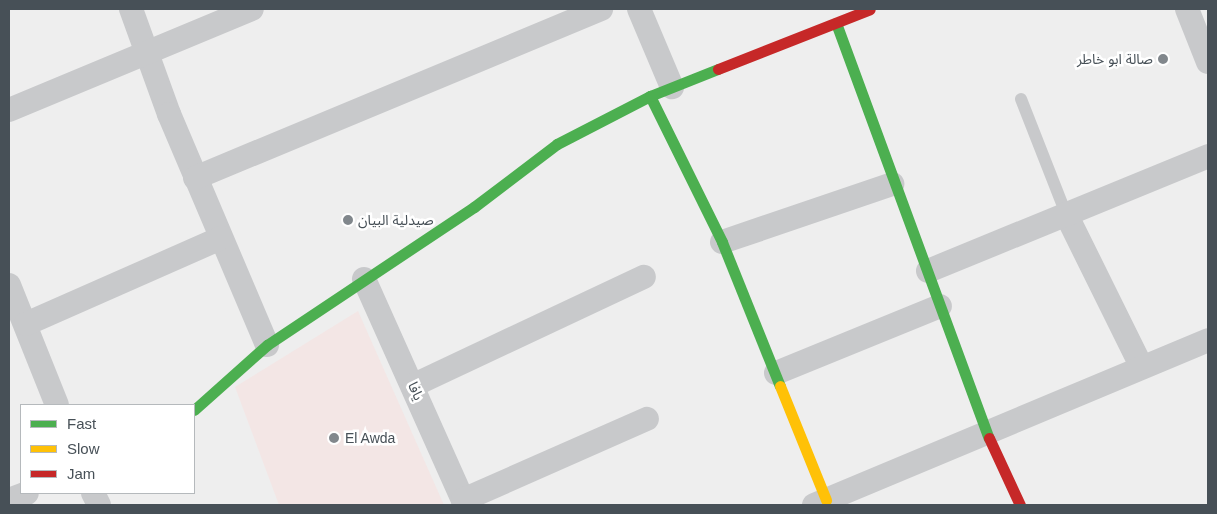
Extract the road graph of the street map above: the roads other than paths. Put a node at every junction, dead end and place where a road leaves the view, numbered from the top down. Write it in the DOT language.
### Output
graph roads {
  1 [pos="132,9"];
  2 [pos="252,9"];
  3 [pos="600,9"];
  4 [pos="639,9"];
  5 [pos="870,9"];
  6 [pos="1187,9"];
  7 [pos="836,22"];
  8 [pos="148,52"];
  9 [pos="1207,54"];
  10 [pos="672,87"];
  11 [pos="650,96"];
  12 [pos="1021,99"];
  13 [pos="9,110"];
  14 [pos="1208,156"];
  15 [pos="195,178"];
  16 [pos="892,184"];
  17 [pos="1066,214"];
  18 [pos="221,238"];
  19 [pos="722,242"];
  20 [pos="928,271"];
  21 [pos="644,277"];
  22 [pos="364,279"];
  23 [pos="9,285"];
  24 [pos="940,306"];
  25 [pos="26,324"];
  26 [pos="1208,340"];
  27 [pos="268,344"];
  28 [pos="1141,366"];
  29 [pos="776,373"];
  30 [pos="414,385"];
  31 [pos="57,404"];
  32 [pos="195,409"];
  33 [pos="647,419"];
  34 [pos="986,431"];
  35 [pos="24,494"];
  36 [pos="9,500"];
  37 [pos="464,503"];
  38 [pos="820,503"];
  39 [pos="1020,505"];
  1 -- 8 [label="street"];
  2 -- 8 [label="street"];
  3 -- 15 [label="street"];
  4 -- 10 [label="street"];
  5 -- 7 [label="street"];
  6 -- 9 [label="street"];
  7 -- 10 [label="street"];
  7 -- 16 [label="street"];
  8 -- 13 [label="street"];
  8 -- 15 [label="street"];
  10 -- 11 [label="street"];
  11 -- 19 [label="street"];
  11 -- 22 [label="street"];
  12 -- 17 [label="lane"];
  14 -- 17 [label="street"];
  15 -- 18 [label="street"];
  16 -- 19 [label="street"];
  16 -- 20 [label="street"];
  17 -- 20 [label="street"];
  17 -- 28 [label="street"];
  18 -- 25 [label="street"];
  18 -- 27 [label="street"];
  19 -- 29 [label="street"];
  20 -- 24 [label="street"];
  21 -- 30 [label="street"];
  22 -- 27 [label="street"];
  22 -- 30 [label="street, يافا"];
  23 -- 25 [label="street"];
  24 -- 29 [label="street"];
  24 -- 34 [label="street"];
  25 -- 31 [label="street"];
  26 -- 28 [label="street"];
  27 -- 32 [label="street"];
  28 -- 34 [label="street"];
  29 -- 38 [label="street"];
  30 -- 37 [label="street, يافا"];
  33 -- 37 [label="street"];
  34 -- 38 [label="street"];
  34 -- 39 [label="street"];
  35 -- 36 [label="street"];
}
